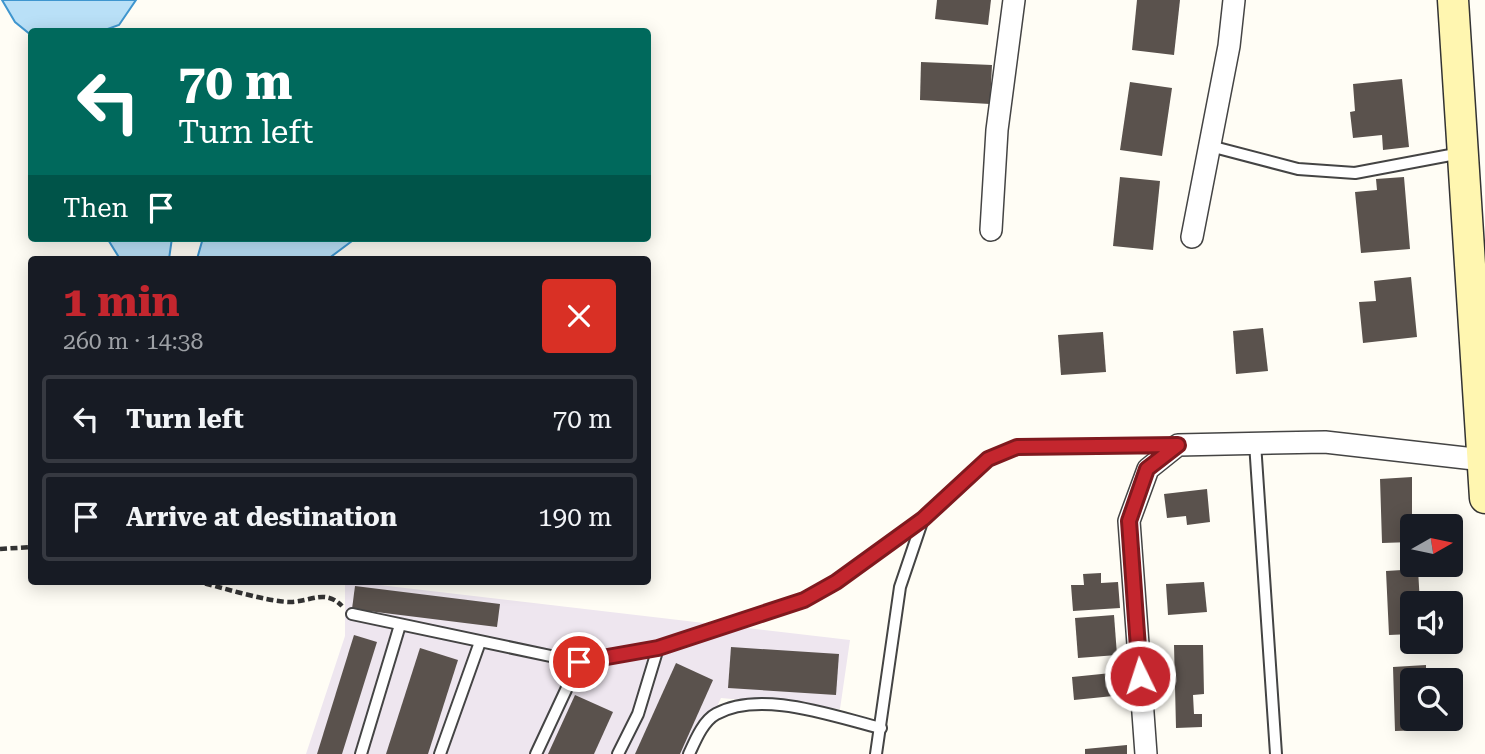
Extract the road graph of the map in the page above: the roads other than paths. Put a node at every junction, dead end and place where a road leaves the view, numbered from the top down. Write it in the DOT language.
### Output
graph roads {
  1 [pos="1014,0"];
  2 [pos="1234,0"];
  3 [pos="1453,0"];
  4 [pos="1210,146"];
  5 [pos="1462,153"];
  6 [pos="990,230"];
  7 [pos="1192,237"];
  8 [pos="1482,409"];
  9 [pos="1255,443"];
  10 [pos="1178,445"];
  11 [pos="1483,460"];
  12 [pos="1485,498"];
  13 [pos="923,519"];
  14 [pos="352,614"];
  15 [pos="400,625"];
  16 [pos="480,642"];
  17 [pos="658,648"];
  18 [pos="579,662"];
  19 [pos="881,728"];
  20 [pos="361,754"];
  21 [pos="440,754"];
  22 [pos="536,754"];
  23 [pos="618,754"];
  24 [pos="689,754"];
  25 [pos="876,754"];
  26 [pos="1146,754"];
  27 [pos="1276,754"];
  1 -- 6 [label="street"];
  2 -- 4 [label="street"];
  3 -- 5 [label="street"];
  4 -- 5 [label="lane"];
  4 -- 7 [label="street"];
  5 -- 8 [label="street"];
  8 -- 11 [label="street"];
  9 -- 10 [label="street"];
  9 -- 11 [label="street"];
  9 -- 27 [label="lane"];
  10 -- 13 [label="lane"];
  10 -- 26 [label="street"];
  11 -- 12 [label="street"];
  13 -- 17 [label="lane"];
  13 -- 19 [label="lane"];
  14 -- 15 [label="lane"];
  15 -- 16 [label="lane"];
  15 -- 20 [label="lane"];
  16 -- 18 [label="lane"];
  16 -- 21 [label="lane"];
  17 -- 18 [label="lane"];
  17 -- 23 [label="lane"];
  18 -- 22 [label="lane"];
  19 -- 24 [label="lane"];
  19 -- 25 [label="lane"];
}
